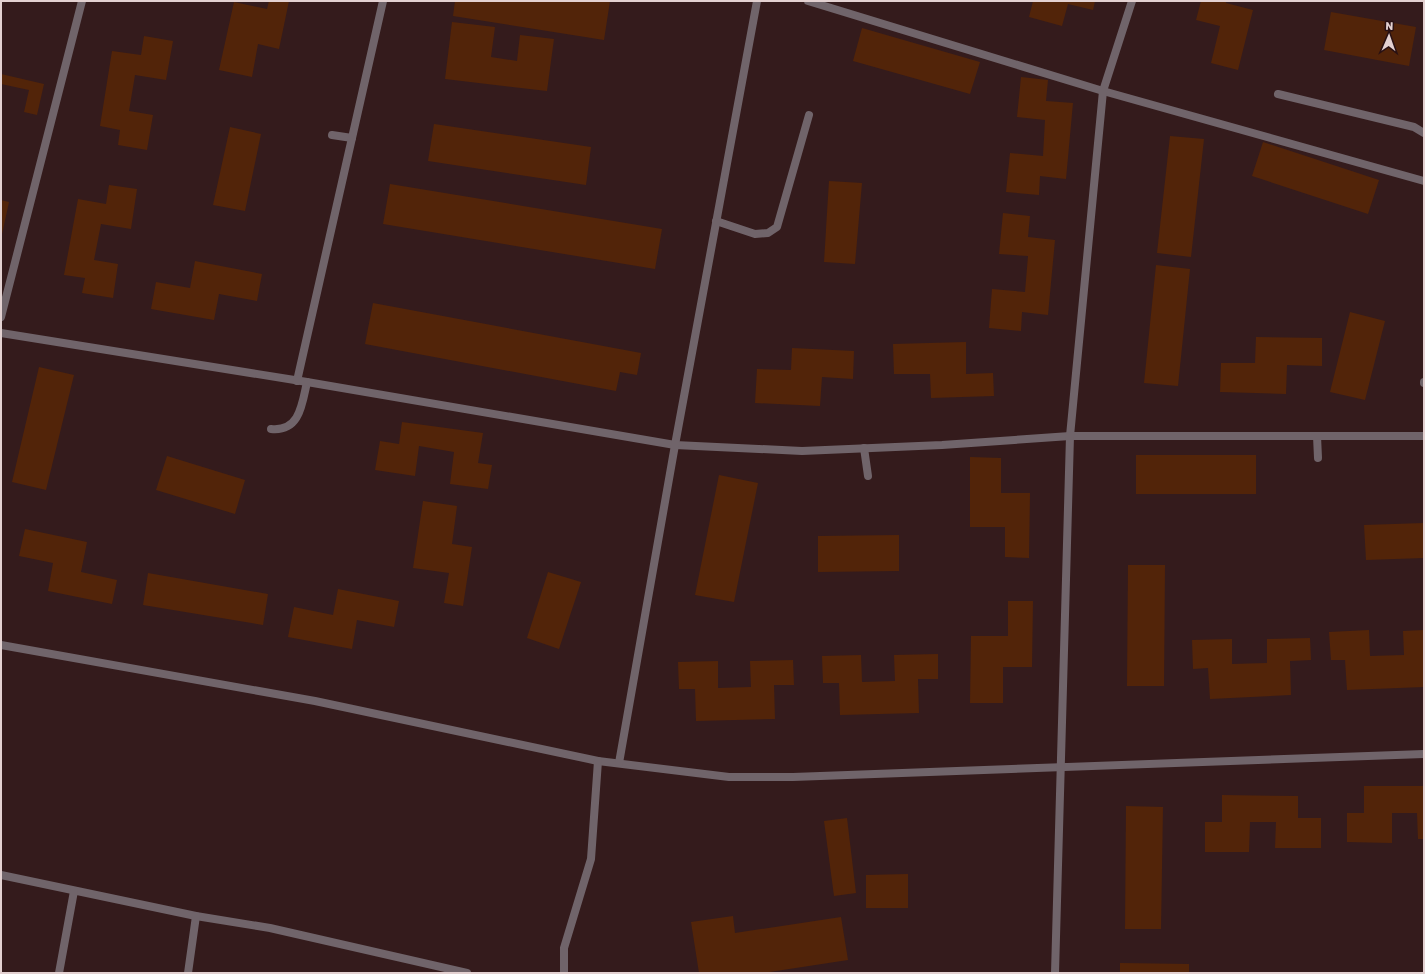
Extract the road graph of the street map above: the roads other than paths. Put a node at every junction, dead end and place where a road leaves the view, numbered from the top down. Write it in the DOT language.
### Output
graph roads {
  1 [pos="82,1"];
  2 [pos="383,1"];
  3 [pos="757,1"];
  4 [pos="808,1"];
  5 [pos="1132,1"];
  6 [pos="1103,91"];
  7 [pos="1278,94"];
  8 [pos="809,115"];
  9 [pos="1424,133"];
  10 [pos="332,134"];
  11 [pos="352,138"];
  12 [pos="1424,181"];
  13 [pos="716,221"];
  14 [pos="1,317"];
  15 [pos="1,333"];
  16 [pos="297,381"];
  17 [pos="307,382"];
  18 [pos="271,429"];
  19 [pos="1070,436"];
  20 [pos="1317,436"];
  21 [pos="1424,436"];
  22 [pos="675,445"];
  23 [pos="864,448"];
  24 [pos="1318,458"];
  25 [pos="868,476"];
  26 [pos="1,645"];
  27 [pos="1424,754"];
  28 [pos="598,761"];
  29 [pos="619,763"];
  30 [pos="1060,767"];
  31 [pos="1,875"];
  32 [pos="74,891"];
  33 [pos="196,916"];
  34 [pos="59,973"];
  35 [pos="188,973"];
  36 [pos="467,973"];
  37 [pos="564,973"];
  38 [pos="1056,973"];
  1 -- 14 [label="street"];
  2 -- 11 [label="street"];
  3 -- 13 [label="street"];
  4 -- 6 [label="street"];
  5 -- 6 [label="street"];
  6 -- 12 [label="street"];
  6 -- 19 [label="street"];
  7 -- 9 [label="street"];
  8 -- 13 [label="street"];
  10 -- 11 [label="street"];
  11 -- 16 [label="street"];
  13 -- 22 [label="street"];
  15 -- 16 [label="street"];
  16 -- 17 [label="street"];
  17 -- 18 [label="street"];
  17 -- 22 [label="street"];
  19 -- 20 [label="street"];
  19 -- 23 [label="street"];
  19 -- 30 [label="street"];
  20 -- 21 [label="street"];
  20 -- 24 [label="street"];
  22 -- 23 [label="street"];
  22 -- 29 [label="street"];
  23 -- 25 [label="street"];
  26 -- 28 [label="street"];
  27 -- 30 [label="street"];
  28 -- 29 [label="street"];
  28 -- 37 [label="street"];
  29 -- 30 [label="street"];
  30 -- 38 [label="street"];
  31 -- 32 [label="street"];
  32 -- 33 [label="street"];
  32 -- 34 [label="street"];
  33 -- 35 [label="street"];
  33 -- 36 [label="street"];
}
